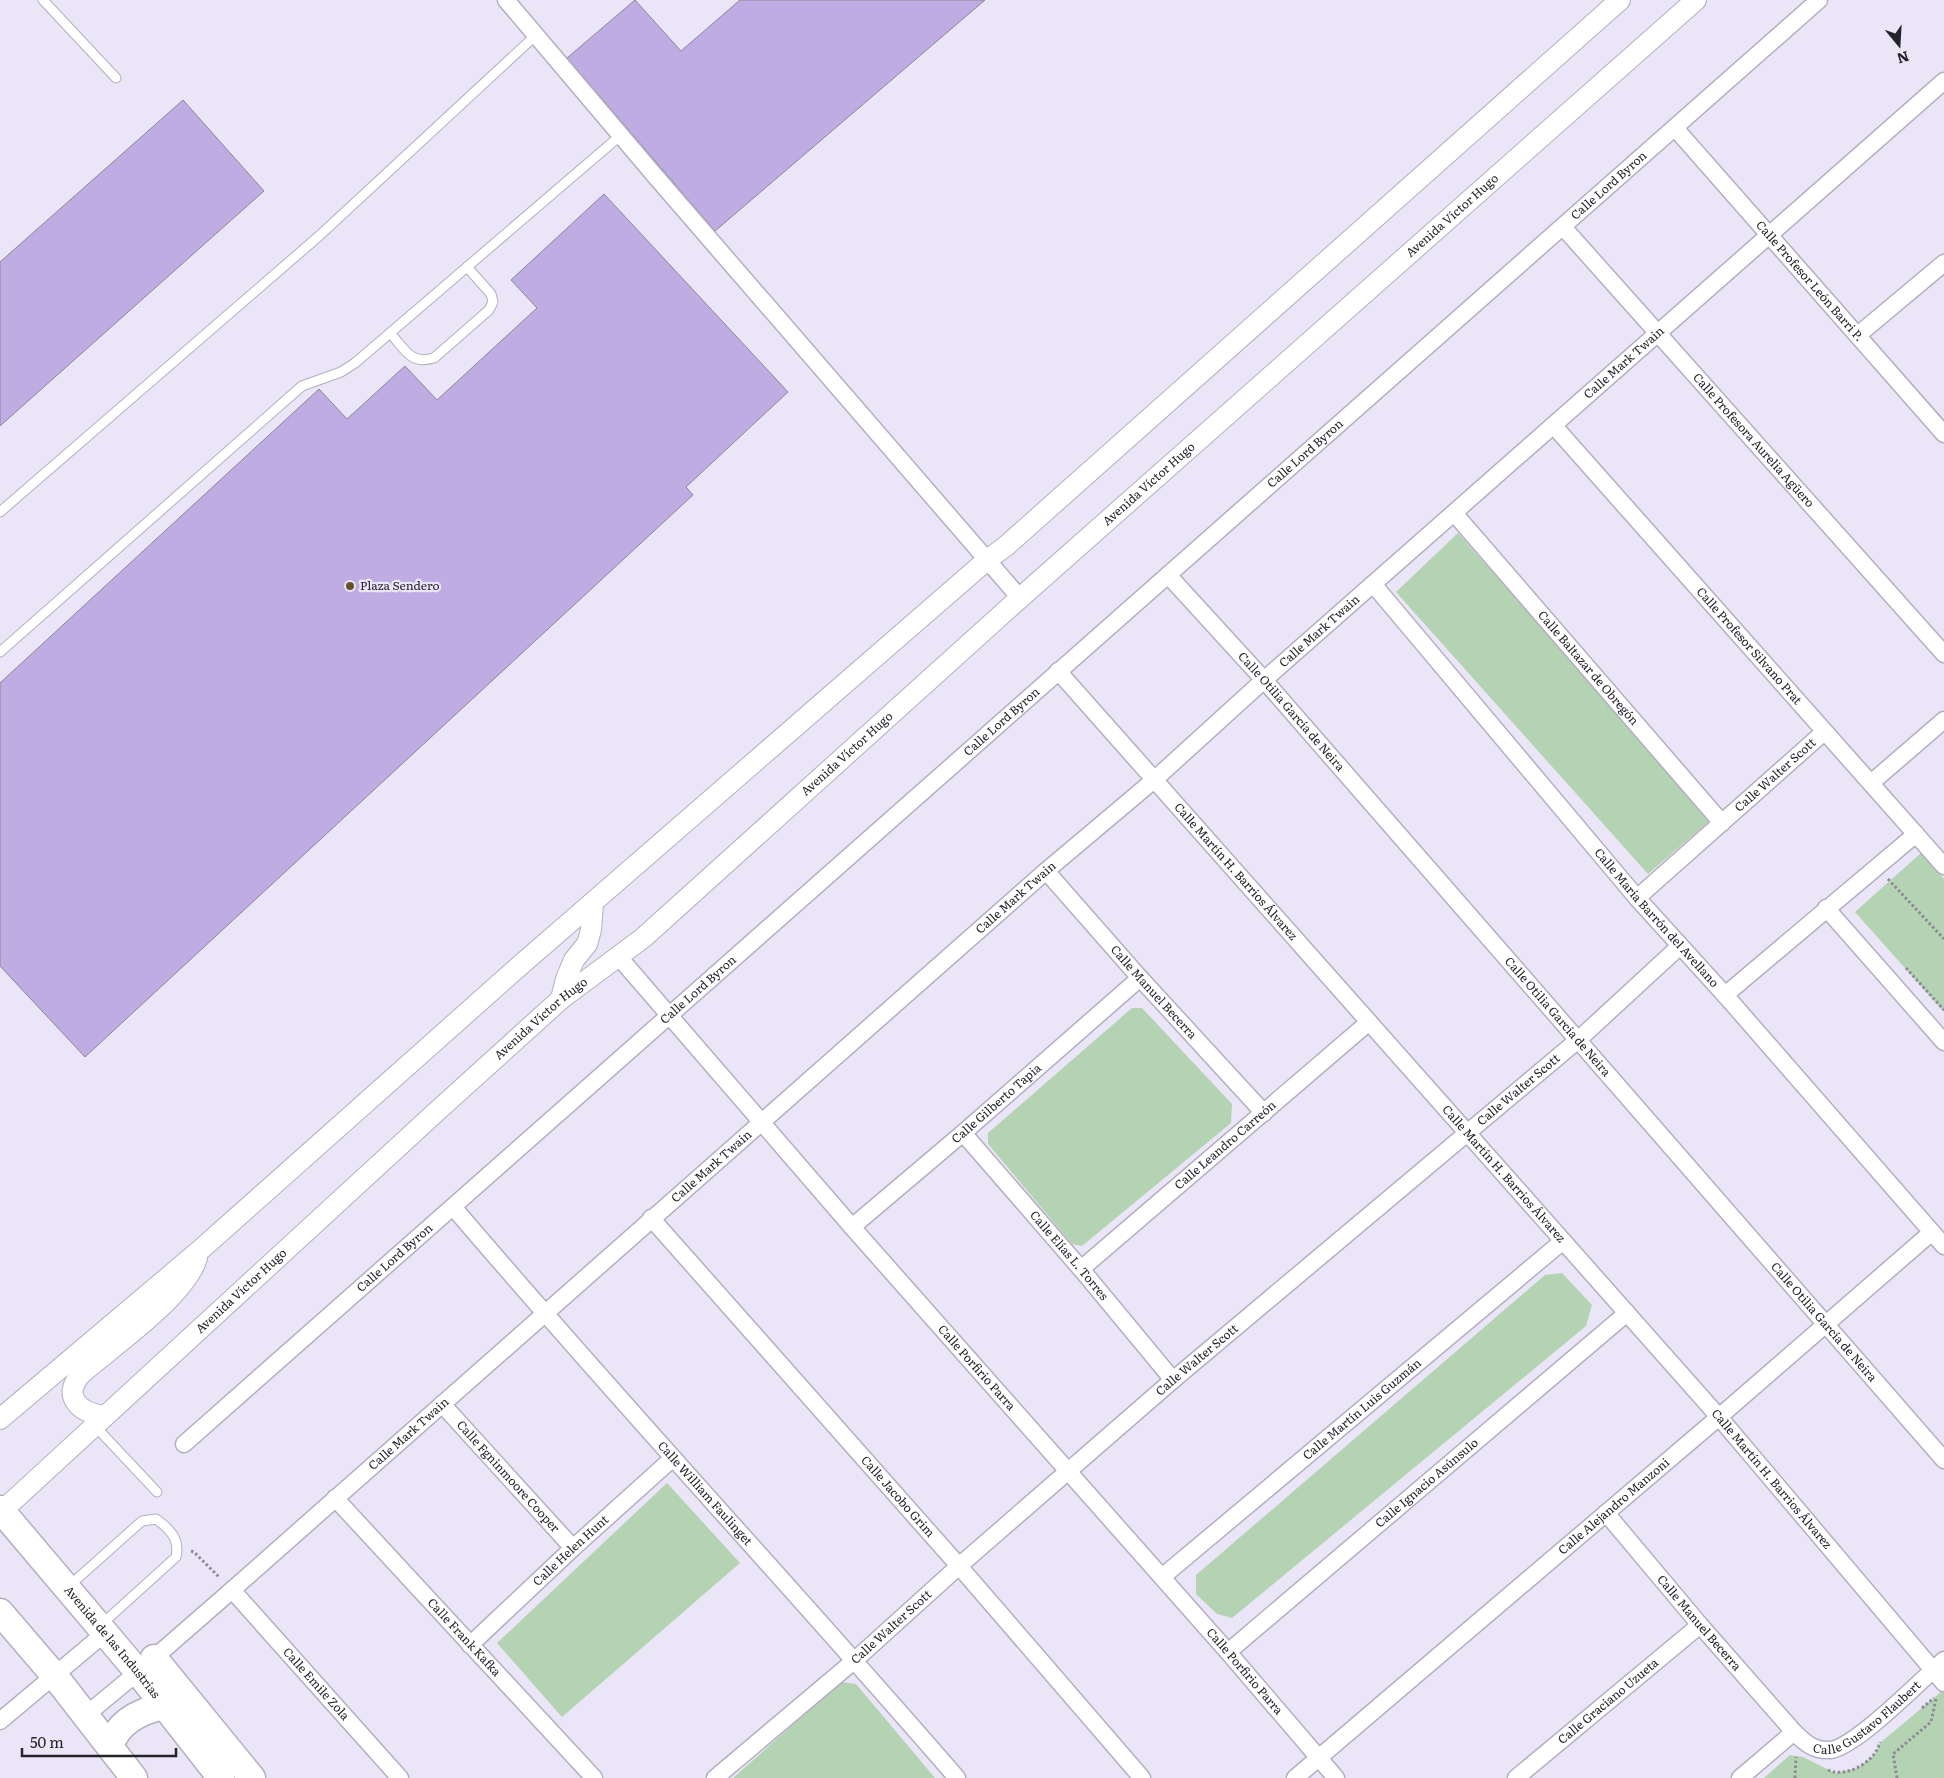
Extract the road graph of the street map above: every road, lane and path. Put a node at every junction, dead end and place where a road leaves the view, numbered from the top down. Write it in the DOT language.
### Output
graph roads {
  1 [pos="43,0"];
  2 [pos="506,0"];
  3 [pos="1620,0"];
  4 [pos="1696,0"];
  5 [pos="1820,0"];
  6 [pos="536,35"];
  7 [pos="116,78"];
  8 [pos="1944,81"];
  9 [pos="1675,128"];
  10 [pos="621,135"];
  11 [pos="1563,227"];
  12 [pos="1770,236"];
  13 [pos="1944,263"];
  14 [pos="467,267"];
  15 [pos="390,333"];
  16 [pos="1658,334"];
  17 [pos="1858,336"];
  18 [pos="1554,426"];
  19 [pos="1944,434"];
  20 [pos="0,512"];
  21 [pos="1454,513"];
  22 [pos="987,560"];
  23 [pos="1168,575"];
  24 [pos="1373,584"];
  25 [pos="1020,598"];
  26 [pos="0,652"];
  27 [pos="1944,654"];
  28 [pos="1058,671"];
  29 [pos="1264,680"];
  30 [pos="1944,720"];
  31 [pos="1824,732"];
  32 [pos="1154,780"];
  33 [pos="1871,784"];
  34 [pos="1722,823"];
  35 [pos="1916,834"];
  36 [pos="1944,866"];
  37 [pos="1046,871"];
  38 [pos="1895,874"];
  39 [pos="1888,879"];
  40 [pos="1882,886"];
  41 [pos="1637,898"];
  42 [pos="594,903"];
  43 [pos="1826,908"];
  44 [pos="1944,939"];
  45 [pos="1680,946"];
  46 [pos="618,956"];
  47 [pos="1900,961"];
  48 [pos="1140,978"];
  49 [pos="1725,995"];
  50 [pos="561,999"];
  51 [pos="1944,1010"];
  52 [pos="669,1015"];
  53 [pos="1369,1022"];
  54 [pos="1578,1040"];
  55 [pos="1944,1042"];
  56 [pos="1264,1114"];
  57 [pos="762,1122"];
  58 [pos="964,1133"];
  59 [pos="1468,1133"];
  60 [pos="454,1208"];
  61 [pos="651,1218"];
  62 [pos="852,1227"];
  63 [pos="1932,1232"];
  64 [pos="1563,1240"];
  65 [pos="1944,1246"];
  66 [pos="199,1251"];
  67 [pos="1081,1269"];
  68 [pos="1626,1312"];
  69 [pos="544,1314"];
  70 [pos="1827,1325"];
  71 [pos="1173,1380"];
  72 [pos="442,1404"];
  73 [pos="1720,1417"];
  74 [pos="0,1418"];
  75 [pos="98,1421"];
  76 [pos="184,1444"];
  77 [pos="673,1458"];
  78 [pos="1944,1460"];
  79 [pos="1068,1473"];
  80 [pos="157,1492"];
  81 [pos="335,1498"];
  82 [pos="1,1510"];
  83 [pos="1606,1512"];
  84 [pos="178,1546"];
  85 [pos="573,1548"];
  86 [pos="959,1566"];
  87 [pos="1162,1577"];
  88 [pos="67,1588"];
  89 [pos="232,1590"];
  90 [pos="0,1612"];
  91 [pos="1700,1625"];
  92 [pos="102,1629"];
  93 [pos="470,1644"];
  94 [pos="1228,1652"];
  95 [pos="855,1660"];
  96 [pos="146,1665"];
  97 [pos="1938,1665"];
  98 [pos="54,1675"];
  99 [pos="1940,1689"];
  100 [pos="164,1706"];
  101 [pos="86,1715"];
  102 [pos="0,1722"];
  103 [pos="1794,1732"];
  104 [pos="110,1746"];
  105 [pos="1796,1756"];
  106 [pos="1318,1758"];
  107 [pos="134,1778"];
  108 [pos="222,1778"];
  109 [pos="252,1778"];
  110 [pos="400,1778"];
  111 [pos="594,1778"];
  112 [pos="715,1778"];
  113 [pos="957,1778"];
  114 [pos="1142,1778"];
  115 [pos="1295,1778"];
  116 [pos="1336,1778"];
  117 [pos="1516,1778"];
  118 [pos="1740,1778"];
  119 [pos="1795,1778"];
  120 [pos="1898,1778"];
  1 -- 7 [label="lane"];
  2 -- 6 [label="street"];
  3 -- 22 [label="street"];
  4 -- 25 [label="street, Avenida Víctor Hugo"];
  5 -- 9 [label="street, Calle Lord Byron"];
  6 -- 10 [label="street"];
  6 -- 20 [label="lane"];
  8 -- 12 [label="street, Calle Mark Twain"];
  9 -- 11 [label="street, Calle Lord Byron"];
  9 -- 12 [label="street, Calle Profesor León Barri P."];
  10 -- 14 [label="lane"];
  10 -- 22 [label="street"];
  11 -- 16 [label="street, Calle Profesora Aurelia Agüero"];
  11 -- 23 [label="street, Calle Lord Byron"];
  12 -- 16 [label="street, Calle Mark Twain"];
  12 -- 17 [label="street, Calle Profesor León Barri P."];
  13 -- 17 [label="street"];
  14 -- 15 [label="lane"];
  14 -- 15 [label="lane"];
  15 -- 26 [label="lane"];
  16 -- 18 [label="street, Calle Mark Twain"];
  16 -- 27 [label="street, Calle Profesora Aurelia Agüero"];
  17 -- 19 [label="street, Calle Profesor León Barri P."];
  18 -- 21 [label="street, Calle Mark Twain"];
  18 -- 31 [label="street, Calle Profesor Silvano Prat"];
  21 -- 24 [label="street, Calle Mark Twain"];
  21 -- 34 [label="street, Calle Baltazar de Obregón"];
  22 -- 25 [label="street"];
  22 -- 42 [label="street"];
  23 -- 28 [label="street, Calle Lord Byron"];
  23 -- 29 [label="street, Calle Otilia García de Neira"];
  24 -- 29 [label="street, Calle Mark Twain"];
  24 -- 41 [label="street, Calle María Barrón del Avellano"];
  25 -- 46 [label="street, Avenida Víctor Hugo"];
  28 -- 32 [label="street, Calle Martín H. Barrios Álvarez"];
  28 -- 52 [label="street, Calle Lord Byron"];
  29 -- 32 [label="street, Calle Mark Twain"];
  29 -- 54 [label="street, Calle Otilia García de Neira"];
  30 -- 33 [label="street"];
  31 -- 33 [label="street, Calle Profesor Silvano Prat"];
  31 -- 34 [label="street, Calle Walter Scott"];
  32 -- 37 [label="street, Calle Mark Twain"];
  32 -- 53 [label="street, Calle Martín H. Barrios Álvarez"];
  33 -- 35 [label="street, Calle Profesor Silvano Prat"];
  34 -- 41 [label="street, Calle Walter Scott"];
  35 -- 36 [label="street, Calle Profesor Silvano Prat"];
  35 -- 43 [label="street"];
  37 -- 48 [label="street, Calle Manuel Becerra"];
  37 -- 57 [label="street, Calle Mark Twain"];
  38 -- 39 [label="path"];
  39 -- 40 [label="path"];
  39 -- 44 [label="path"];
  41 -- 45 [label="street, Calle María Barrón del Avellano"];
  42 -- 50 [label="street"];
  42 -- 66 [label="street"];
  43 -- 49 [label="street"];
  43 -- 55 [label="street"];
  45 -- 49 [label="street, Calle María Barrón del Avellano"];
  45 -- 54 [label="street, Calle Walter Scott"];
  46 -- 50 [label="street, Avenida Víctor Hugo"];
  46 -- 52 [label="street, Calle Porfirio Parra"];
  47 -- 51 [label="path"];
  48 -- 56 [label="street, Calle Manuel Becerra"];
  48 -- 58 [label="street, Calle Gilberto Tapia"];
  49 -- 63 [label="street, Calle María Barrón del Avellano"];
  50 -- 75 [label="street, Avenida Víctor Hugo"];
  52 -- 57 [label="street, Calle Porfirio Parra"];
  52 -- 60 [label="street, Calle Lord Byron"];
  53 -- 56 [label="street, Calle Leandro Carreón"];
  53 -- 59 [label="street, Calle Martín H. Barrios Álvarez"];
  54 -- 59 [label="street, Calle Walter Scott"];
  54 -- 70 [label="street, Calle Otilia García de Neira"];
  56 -- 67 [label="street, Calle Leandro Carreón"];
  57 -- 61 [label="street, Calle Mark Twain"];
  57 -- 62 [label="street, Calle Porfirio Parra"];
  58 -- 62 [label="street, Calle Gilberto Tapia"];
  58 -- 67 [label="street, Calle Elías L. Torres"];
  59 -- 64 [label="street, Calle Martín H. Barrios Álvarez"];
  59 -- 71 [label="street, Calle Walter Scott"];
  60 -- 69 [label="street, Calle William Faulinget"];
  60 -- 76 [label="street, Calle Lord Byron"];
  61 -- 69 [label="street, Calle Mark Twain"];
  61 -- 86 [label="street, Calle Jacobo Grim"];
  62 -- 79 [label="street, Calle Porfirio Parra"];
  63 -- 65 [label="street, Calle María Barrón del Avellano"];
  63 -- 70 [label="street, Calle Alejandro Manzoni"];
  64 -- 68 [label="street, Calle Martín H. Barrios Álvarez"];
  64 -- 87 [label="street, Calle Martín Luis Guzmán"];
  66 -- 74 [label="street"];
  66 -- 75 [label="street"];
  67 -- 71 [label="street, Calle Elías L. Torres"];
  68 -- 73 [label="street, Calle Martín H. Barrios Álvarez"];
  68 -- 94 [label="street, Calle Ignacio Asúnsulo"];
  69 -- 72 [label="street, Calle Mark Twain"];
  69 -- 77 [label="street, Calle William Faulinget"];
  70 -- 73 [label="street, Calle Alejandro Manzoni"];
  70 -- 78 [label="street, Calle Otilia García de Neira"];
  71 -- 79 [label="street, Calle Walter Scott"];
  72 -- 81 [label="street, Calle Mark Twain"];
  72 -- 85 [label="street, Calle Fgninmoore Cooper"];
  73 -- 83 [label="street, Calle Alejandro Manzoni"];
  73 -- 97 [label="street, Calle Martín H. Barrios Álvarez"];
  75 -- 80 [label="lane"];
  75 -- 82 [label="street, Avenida Víctor Hugo"];
  77 -- 85 [label="street, Calle Helen Hunt"];
  77 -- 95 [label="street, Calle William Faulinget"];
  79 -- 86 [label="street, Calle Walter Scott"];
  79 -- 87 [label="street, Calle Porfirio Parra"];
  81 -- 89 [label="street, Calle Mark Twain"];
  81 -- 93 [label="street, Calle Frank Kafka"];
  82 -- 88 [label="main road, Avenida de las Industrias"];
  83 -- 91 [label="street, Calle Manuel Becerra"];
  83 -- 106 [label="street, Calle Alejandro Manzoni"];
  84 -- 88 [label="lane"];
  84 -- 89 [label="path"];
  84 -- 92 [label="lane"];
  85 -- 93 [label="street, Calle Helen Hunt"];
  86 -- 95 [label="street, Calle Walter Scott"];
  86 -- 114 [label="street, Calle Jacobo Grim"];
  87 -- 94 [label="street, Calle Porfirio Parra"];
  88 -- 92 [label="main road, Avenida de las Industrias"];
  89 -- 96 [label="street, Calle Mark Twain"];
  89 -- 110 [label="street, Calle Emile Zola"];
  90 -- 98 [label="main road"];
  91 -- 103 [label="street, Calle Manuel Becerra"];
  91 -- 117 [label="street, Calle Graciano Uzueta"];
  92 -- 96 [label="main road, Avenida de las Industrias"];
  92 -- 98 [label="street"];
  93 -- 111 [label="street, Calle Frank Kafka"];
  94 -- 106 [label="street, Calle Porfirio Parra"];
  95 -- 112 [label="street, Calle Walter Scott"];
  95 -- 113 [label="street, Calle William Faulinget"];
  96 -- 100 [label="main road, Avenida de las Industrias"];
  96 -- 101 [label="street, Calle Mark Twain"];
  96 -- 109 [label="main road"];
  97 -- 99 [label="street, Calle Martín H. Barrios Álvarez"];
  97 -- 103 [label="street, Calle Gustavo Flaubert"];
  98 -- 101 [label="main road"];
  98 -- 102 [label="street"];
  99 -- 120 [label="path"];
  100 -- 104 [label="main road"];
  100 -- 108 [label="main road, Avenida de las Industrias"];
  101 -- 104 [label="main road"];
  103 -- 118 [label="street, Calle Gustavo Flaubert"];
  104 -- 107 [label="main road"];
  105 -- 119 [label="path"];
  106 -- 115 [label="street, Calle Alejandro Manzoni"];
  106 -- 116 [label="street, Calle Porfirio Parra"];
}
